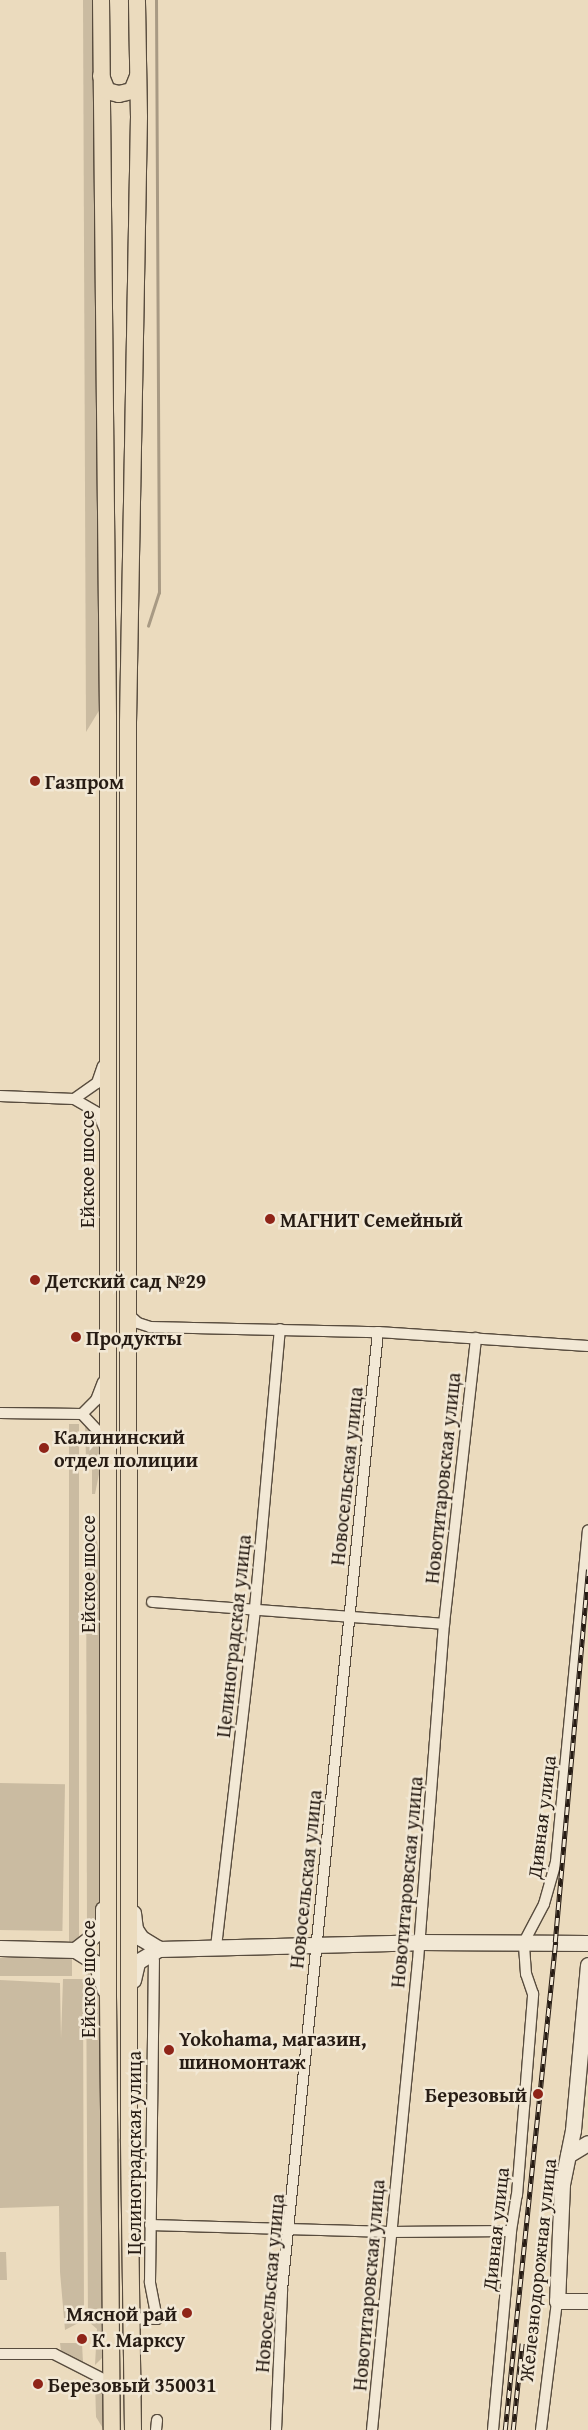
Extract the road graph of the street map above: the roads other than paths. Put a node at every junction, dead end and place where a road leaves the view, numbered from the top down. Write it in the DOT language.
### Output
graph roads {
  1 [pos="101,0"];
  2 [pos="137,0"];
  3 [pos="100,74"];
  4 [pos="138,74"];
  5 [pos="100,117"];
  6 [pos="139,117"];
  7 [pos="108,1035"];
  8 [pos="0,1096"];
  9 [pos="74,1099"];
  10 [pos="108,1139"];
  11 [pos="128,1314"];
  12 [pos="150,1326"];
  13 [pos="280,1329"];
  14 [pos="378,1332"];
  15 [pos="476,1338"];
  16 [pos="108,1343"];
  17 [pos="128,1345"];
  18 [pos="588,1346"];
  19 [pos="0,1413"];
  20 [pos="82,1414"];
  21 [pos="108,1450"];
  22 [pos="588,1531"];
  23 [pos="152,1602"];
  24 [pos="255,1608"];
  25 [pos="349,1616"];
  26 [pos="444,1624"];
  27 [pos="108,1875"];
  28 [pos="128,1908"];
  29 [pos="420,1942"];
  30 [pos="524,1942"];
  31 [pos="588,1943"];
  32 [pos="316,1945"];
  33 [pos="216,1947"];
  34 [pos="0,1948"];
  35 [pos="75,1950"];
  36 [pos="157,1955"];
  37 [pos="588,1965"];
  38 [pos="108,1996"];
  39 [pos="129,2008"];
  40 [pos="588,2143"];
  41 [pos="568,2155"];
  42 [pos="150,2225"];
  43 [pos="291,2228"];
  44 [pos="511,2231"];
  45 [pos="390,2232"];
  46 [pos="557,2301"];
  47 [pos="588,2302"];
  48 [pos="131,2318"];
  49 [pos="110,2332"];
  50 [pos="0,2354"];
  51 [pos="90,2370"];
  52 [pos="112,2400"];
  53 [pos="112,2430"];
  54 [pos="133,2430"];
  55 [pos="276,2430"];
  56 [pos="372,2430"];
  57 [pos="493,2430"];
  58 [pos="541,2430"];
  1 -- 3 [label="main road, Ейское шоссе"];
  2 -- 4 [label="main road, Ейское шоссе"];
  3 -- 4 [label="main road"];
  3 -- 5 [label="main road, Ейское шоссе"];
  4 -- 6 [label="main road, Ейское шоссе"];
  5 -- 6 [label="main road"];
  5 -- 7 [label="main road, Ейское шоссе"];
  6 -- 11 [label="main road, Ейское шоссе"];
  7 -- 9 [label="street"];
  7 -- 10 [label="main road, Ейское шоссе"];
  8 -- 9 [label="street"];
  9 -- 10 [label="street"];
  10 -- 16 [label="main road, Ейское шоссе"];
  11 -- 12 [label="street"];
  11 -- 17 [label="main road, Ейское шоссе"];
  12 -- 13 [label="street"];
  12 -- 17 [label="street"];
  13 -- 14 [label="street"];
  13 -- 24 [label="street, Целиноградская улица"];
  14 -- 15 [label="street"];
  14 -- 25 [label="street, Новосельская улица"];
  15 -- 18 [label="street"];
  15 -- 26 [label="street, Новотитаровская улица"];
  16 -- 20 [label="street"];
  16 -- 21 [label="main road, Ейское шоссе"];
  17 -- 28 [label="main road, Ейское шоссе"];
  19 -- 20 [label="street"];
  20 -- 21 [label="street"];
  21 -- 27 [label="main road, Ейское шоссе"];
  22 -- 30 [label="street, Дивная улица"];
  23 -- 24 [label="street"];
  24 -- 25 [label="street"];
  24 -- 33 [label="street, Целиноградская улица"];
  25 -- 26 [label="street"];
  25 -- 32 [label="street, Новосельская улица"];
  26 -- 29 [label="street, Новотитаровская улица"];
  27 -- 35 [label="street"];
  27 -- 38 [label="main road, Ейское шоссе"];
  28 -- 36 [label="street"];
  28 -- 39 [label="main road, Ейское шоссе"];
  29 -- 30 [label="street"];
  29 -- 32 [label="street"];
  29 -- 45 [label="street, Новотитаровская улица"];
  30 -- 31 [label="street"];
  30 -- 44 [label="street, Дивная улица"];
  32 -- 33 [label="street"];
  32 -- 43 [label="street, Новосельская улица"];
  33 -- 36 [label="street"];
  34 -- 35 [label="street"];
  35 -- 38 [label="street"];
  36 -- 39 [label="street"];
  36 -- 42 [label="street, Целиноградская улица"];
  37 -- 41 [label="street, Железнодорожная улица"];
  38 -- 49 [label="main road, Ейское шоссе"];
  39 -- 48 [label="main road, Ейское шоссе"];
  40 -- 41 [label="street"];
  41 -- 46 [label="street, Железнодорожная улица"];
  42 -- 43 [label="street"];
  42 -- 48 [label="street, Целиноградская улица"];
  43 -- 45 [label="street"];
  43 -- 55 [label="street, Новосельская улица"];
  44 -- 45 [label="street"];
  44 -- 57 [label="street, Дивная улица"];
  45 -- 56 [label="street, Новотитаровская улица"];
  46 -- 47 [label="street"];
  46 -- 58 [label="street, Железнодорожная улица"];
  48 -- 54 [label="main road, Ейское шоссе"];
  49 -- 51 [label="street"];
  49 -- 52 [label="main road, Ейское шоссе"];
  50 -- 51 [label="street"];
  51 -- 52 [label="street"];
  52 -- 53 [label="main road, Ейское шоссе"];
}
